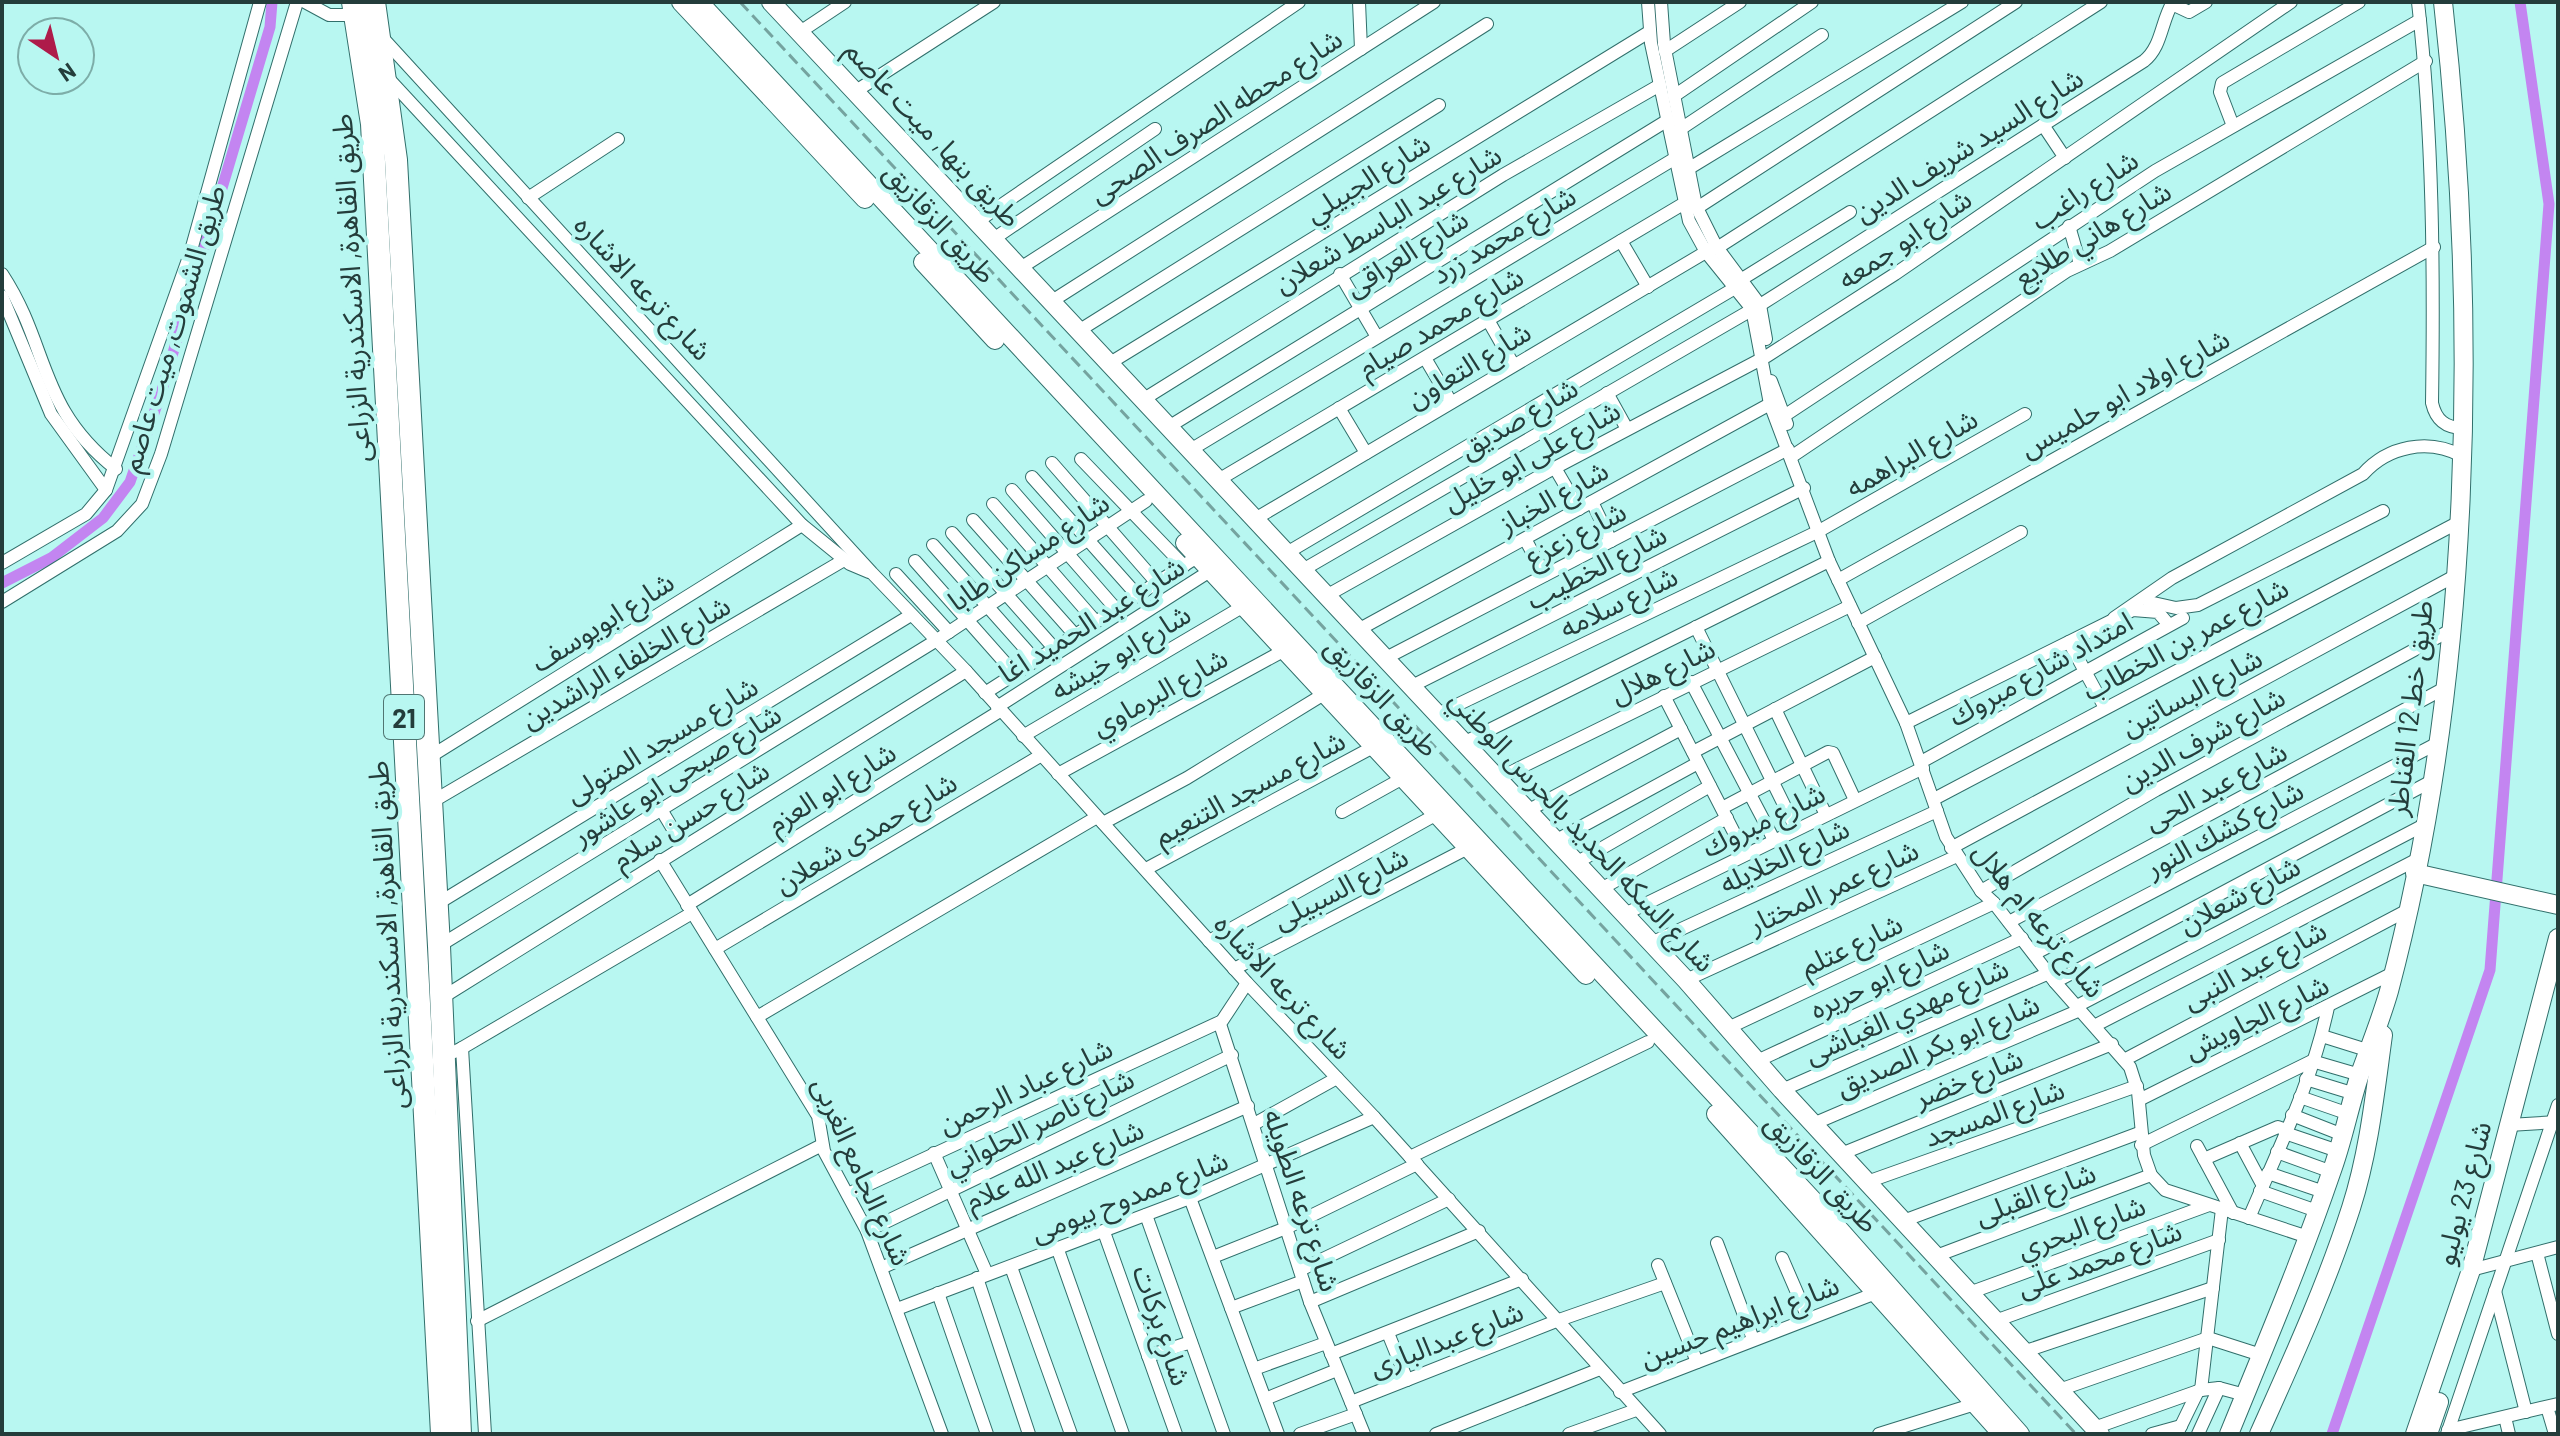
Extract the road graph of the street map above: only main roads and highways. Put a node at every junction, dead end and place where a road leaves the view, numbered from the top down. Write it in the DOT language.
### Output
graph roads {
  1 [pos="681,2"];
  2 [pos="699,2"];
  3 [pos="771,2"];
  4 [pos="2443,2"];
  5 [pos="361,6"];
  6 [pos="764,81"];
  7 [pos="1022,267"];
  8 [pos="1207,568"];
  9 [pos="2416,866"];
  10 [pos="2549,903"];
  11 [pos="2558,938"];
  12 [pos="2555,961"];
  13 [pos="1604,985"];
  14 [pos="2375,1045"];
  15 [pos="2322,1232"];
  16 [pos="1852,1256"];
  17 [pos="1909,1308"];
  18 [pos="2454,1318"];
  19 [pos="2097,1431"];
  20 [pos="442,1434"];
  21 [pos="460,1434"];
  22 [pos="2002,1434"];
  23 [pos="2020,1434"];
  24 [pos="2034,1434"];
  25 [pos="2229,1434"];
  26 [pos="2238,1434"];
  27 [pos="2250,1434"];
  28 [pos="2259,1434"];
  29 [pos="2415,1434"];
  30 [pos="2428,1434"];
  1 -- 6 [label="main road, طريق الزقازيق"];
  2 -- 6 [label="main road, طريق الزقازيق"];
  3 -- 7 [label="main road, طريق بنها, ميت عاصم"];
  4 -- 9 [label="main road, طريق خط 12 القناطر"];
  5 -- 20 [label="highway, طريق القاهرة, الاسكندرية الزراعى / 21"];
  5 -- 21 [label="highway, طريق القاهرة, الاسكندرية الزراعى / 21"];
  6 -- 8 [label="main road, طريق الزقازيق"];
  6 -- 8 [label="main road, طريق الزقازيق"];
  7 -- 19 [label="main road, شارع السكه الحديد بالحرس الوطني"];
  8 -- 13 [label="main road, طريق الزقازيق"];
  8 -- 13 [label="main road, طريق الزقازيق"];
  9 -- 10 [label="main road"];
  9 -- 14 [label="main road, طريق خط 12 القناطر"];
  11 -- 12 [label="main road, شارع 23 يوليو"];
  12 -- 18 [label="main road, شارع 23 يوليو"];
  13 -- 16 [label="main road, طريق الزقازيق"];
  13 -- 16 [label="main road, طريق الزقازيق"];
  14 -- 15 [label="main road"];
  14 -- 15 [label="main road, طريق خط 12 القناطر"];
  14 -- 28 [label="main road, طريق خط 12 القناطر"];
  15 -- 25 [label="main road, طريق خط 12 القناطر"];
  15 -- 26 [label="main road"];
  15 -- 27 [label="main road"];
  16 -- 17 [label="main road, طريق الزقازيق"];
  16 -- 22 [label="main road, طريق الزقازيق"];
  17 -- 23 [label="main road, طريق الزقازيق"];
  17 -- 24 [label="main road"];
  18 -- 29 [label="main road, شارع 23 يوليو"];
  18 -- 30 [label="main road"];
}
